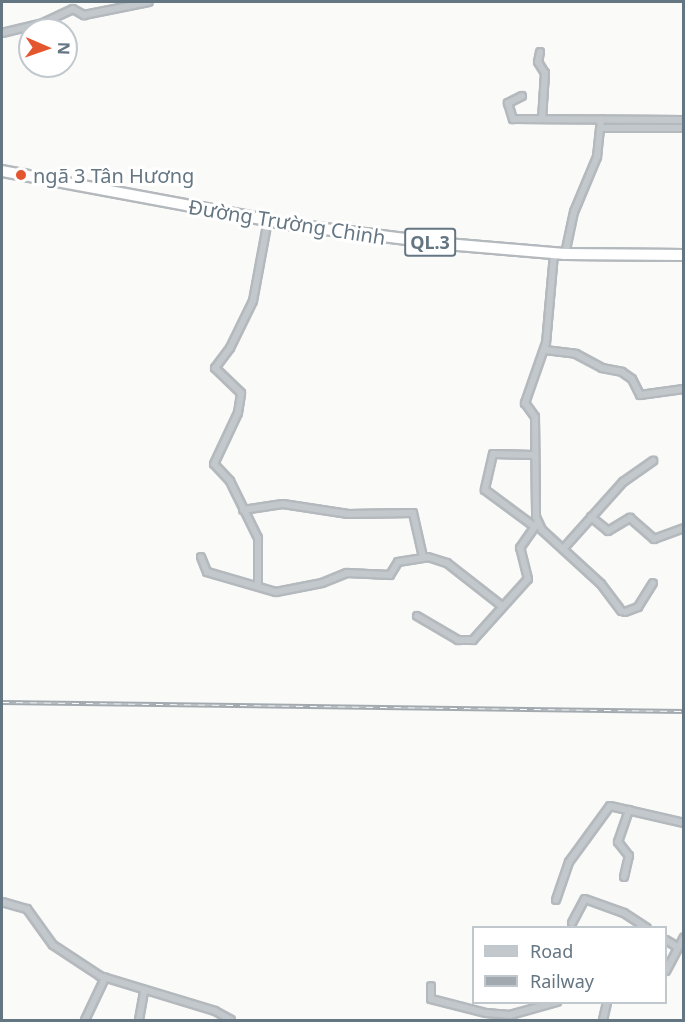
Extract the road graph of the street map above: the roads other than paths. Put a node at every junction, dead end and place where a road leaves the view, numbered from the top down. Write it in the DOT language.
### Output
graph roads {
  1 [pos="148,2"];
  2 [pos="2,33"];
  3 [pos="540,52"];
  4 [pos="522,96"];
  5 [pos="542,119"];
  6 [pos="684,120"];
  7 [pos="601,123"];
  8 [pos="684,128"];
  9 [pos="2,171"];
  10 [pos="268,220"];
  11 [pos="559,254"];
  12 [pos="684,255"];
  13 [pos="545,350"];
  14 [pos="684,389"];
  15 [pos="534,455"];
  16 [pos="653,461"];
  17 [pos="243,510"];
  18 [pos="591,517"];
  19 [pos="536,526"];
  20 [pos="684,528"];
  21 [pos="563,549"];
  22 [pos="201,557"];
  23 [pos="423,557"];
  24 [pos="653,583"];
  25 [pos="258,584"];
  26 [pos="502,606"];
  27 [pos="417,616"];
  28 [pos="629,810"];
  29 [pos="684,823"];
  30 [pos="624,877"];
  31 [pos="556,900"];
  32 [pos="2,902"];
  33 [pos="572,923"];
  34 [pos="645,926"];
  35 [pos="684,937"];
  36 [pos="667,941"];
  37 [pos="677,947"];
  38 [pos="667,969"];
  39 [pos="105,978"];
  40 [pos="431,986"];
  41 [pos="144,992"];
  42 [pos="550,1004"];
  43 [pos="607,1004"];
  44 [pos="141,1019"];
  45 [pos="85,1020"];
  46 [pos="231,1020"];
  47 [pos="603,1020"];
  1 -- 2 [label="street"];
  3 -- 5 [label="street"];
  4 -- 5 [label="street"];
  5 -- 7 [label="street"];
  6 -- 7 [label="street"];
  7 -- 8 [label="street"];
  7 -- 11 [label="street"];
  9 -- 10 [label="highway, Đường Trường Chinh / QL.3"];
  10 -- 11 [label="highway, Đường Trường Chinh / QL.3"];
  10 -- 17 [label="street"];
  11 -- 12 [label="highway, Đường Trường Chinh / QL.3"];
  11 -- 13 [label="street"];
  13 -- 14 [label="street"];
  13 -- 15 [label="street"];
  15 -- 19 [label="street"];
  15 -- 19 [label="street"];
  16 -- 18 [label="street"];
  17 -- 23 [label="street"];
  17 -- 25 [label="street"];
  18 -- 20 [label="street"];
  18 -- 21 [label="street"];
  19 -- 21 [label="street"];
  19 -- 26 [label="street"];
  21 -- 24 [label="street"];
  22 -- 25 [label="street"];
  23 -- 25 [label="street"];
  23 -- 26 [label="street"];
  26 -- 27 [label="street"];
  28 -- 29 [label="street"];
  28 -- 30 [label="street"];
  28 -- 31 [label="street"];
  32 -- 39 [label="street"];
  33 -- 34 [label="street"];
  35 -- 37 [label="street"];
  36 -- 37 [label="street"];
  37 -- 38 [label="street"];
  39 -- 41 [label="street"];
  39 -- 45 [label="street"];
  40 -- 42 [label="street"];
  41 -- 44 [label="street"];
  41 -- 46 [label="street"];
  43 -- 47 [label="street"];
}
